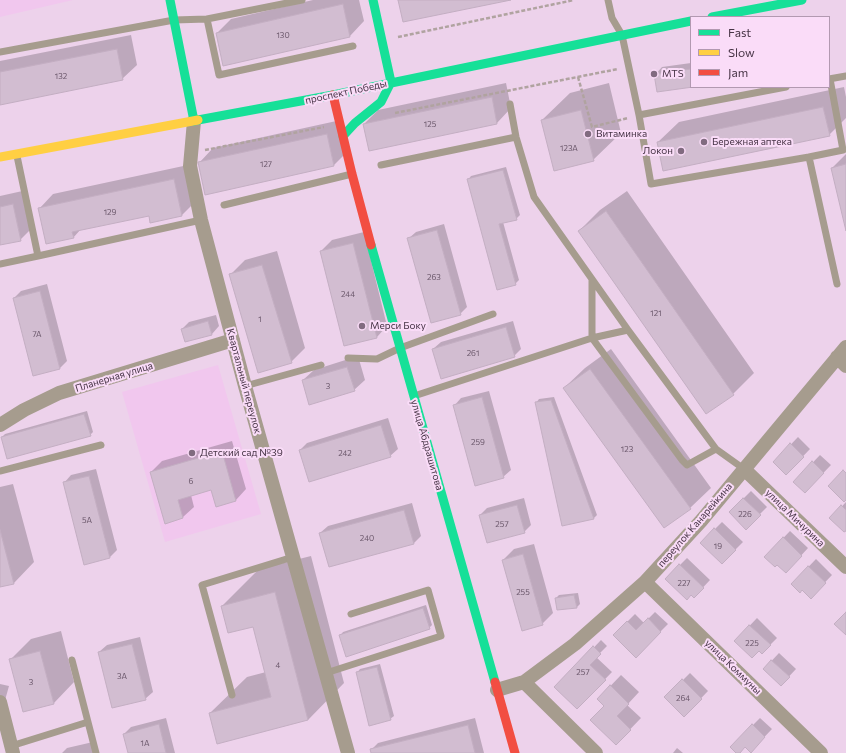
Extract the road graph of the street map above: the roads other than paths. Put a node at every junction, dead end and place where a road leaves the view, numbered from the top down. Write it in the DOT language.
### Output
graph roads {
  1 [pos="170,0"];
  2 [pos="302,0"];
  3 [pos="372,0"];
  4 [pos="608,0"];
  5 [pos="802,0"];
  6 [pos="730,7"];
  7 [pos="714,16"];
  8 [pos="207,19"];
  9 [pos="174,20"];
  10 [pos="690,21"];
  11 [pos="622,35"];
  12 [pos="353,46"];
  13 [pos="0,52"];
  14 [pos="846,76"];
  15 [pos="830,79"];
  16 [pos="391,82"];
  17 [pos="830,83"];
  18 [pos="781,88"];
  19 [pos="333,95"];
  20 [pos="510,104"];
  21 [pos="639,116"];
  22 [pos="194,121"];
  23 [pos="343,136"];
  24 [pos="516,136"];
  25 [pos="845,150"];
  26 [pos="16,153"];
  27 [pos="0,157"];
  28 [pos="809,157"];
  29 [pos="381,165"];
  30 [pos="352,174"];
  31 [pos="224,205"];
  32 [pos="201,220"];
  33 [pos="38,256"];
  34 [pos="0,264"];
  35 [pos="592,280"];
  36 [pos="837,284"];
  37 [pos="493,314"];
  38 [pos="628,330"];
  39 [pos="592,338"];
  40 [pos="233,340"];
  41 [pos="400,348"];
  42 [pos="843,357"];
  43 [pos="348,358"];
  44 [pos="321,365"];
  45 [pos="245,386"];
  46 [pos="414,396"];
  47 [pos="0,425"];
  48 [pos="101,445"];
  49 [pos="716,449"];
  50 [pos="744,469"];
  51 [pos="0,471"];
  52 [pos="293,557"];
  53 [pos="846,568"];
  54 [pos="645,582"];
  55 [pos="351,614"];
  56 [pos="72,660"];
  57 [pos="326,673"];
  58 [pos="524,682"];
  59 [pos="497,690"];
  60 [pos="232,695"];
  61 [pos="0,702"];
  62 [pos="88,722"];
  63 [pos="12,749"];
  64 [pos="96,753"];
  65 [pos="348,753"];
  66 [pos="515,753"];
  67 [pos="596,753"];
  68 [pos="821,753"];
  1 -- 9 [label="main road"];
  2 -- 8 [label="lane"];
  3 -- 16 [label="main road"];
  4 -- 11 [label="lane"];
  5 -- 6 [label="main road"];
  6 -- 7 [label="main road"];
  8 -- 9 [label="lane"];
  8 -- 12 [label="lane"];
  9 -- 13 [label="lane"];
  9 -- 22 [label="main road"];
  10 -- 11 [label="main road, проспект Победы"];
  11 -- 16 [label="main road, проспект Победы"];
  11 -- 21 [label="lane"];
  14 -- 15 [label="lane"];
  16 -- 19 [label="main road, проспект Победы"];
  16 -- 23 [label="main road"];
  17 -- 25 [label="lane"];
  18 -- 21 [label="lane"];
  19 -- 22 [label="main road, проспект Победы"];
  19 -- 23 [label="main road, улица Абдрашитова"];
  20 -- 24 [label="lane"];
  21 -- 28 [label="lane"];
  22 -- 26 [label="main road, проспект Победы"];
  22 -- 32 [label="street, Квартальный переулок"];
  23 -- 30 [label="main road, улица Абдрашитова"];
  24 -- 29 [label="lane"];
  24 -- 35 [label="lane"];
  25 -- 28 [label="lane"];
  26 -- 27 [label="main road, проспект Победы"];
  26 -- 33 [label="lane"];
  28 -- 36 [label="lane"];
  30 -- 31 [label="lane"];
  30 -- 41 [label="main road, улица Абдрашитова"];
  32 -- 33 [label="lane"];
  32 -- 40 [label="street, Квартальный переулок"];
  33 -- 34 [label="lane"];
  35 -- 38 [label="lane"];
  35 -- 39 [label="lane"];
  37 -- 41 [label="lane"];
  38 -- 39 [label="lane"];
  38 -- 49 [label="lane"];
  39 -- 46 [label="lane"];
  39 -- 49 [label="lane"];
  40 -- 45 [label="street, Квартальный переулок"];
  40 -- 47 [label="street, Планерная улица"];
  41 -- 43 [label="lane"];
  41 -- 46 [label="main road, улица Абдрашитова"];
  42 -- 50 [label="street, переулок Канарейкина"];
  44 -- 45 [label="lane"];
  45 -- 52 [label="street, Квартальный переулок"];
  46 -- 59 [label="main road, улица Абдрашитова"];
  48 -- 51 [label="lane"];
  49 -- 50 [label="lane"];
  50 -- 53 [label="street, улица Мичурина"];
  50 -- 54 [label="street, переулок Канарейкина"];
  52 -- 57 [label="street, Квартальный переулок"];
  52 -- 60 [label="lane"];
  54 -- 58 [label="street, переулок Канарейкина"];
  54 -- 68 [label="street, улица Коммуны"];
  55 -- 57 [label="lane"];
  56 -- 62 [label="lane"];
  57 -- 65 [label="street, Квартальный переулок"];
  58 -- 59 [label="street"];
  58 -- 67 [label="street"];
  59 -- 66 [label="main road, улица Абдрашитова"];
  61 -- 63 [label="street"];
  62 -- 63 [label="lane"];
  62 -- 64 [label="lane"];
}
